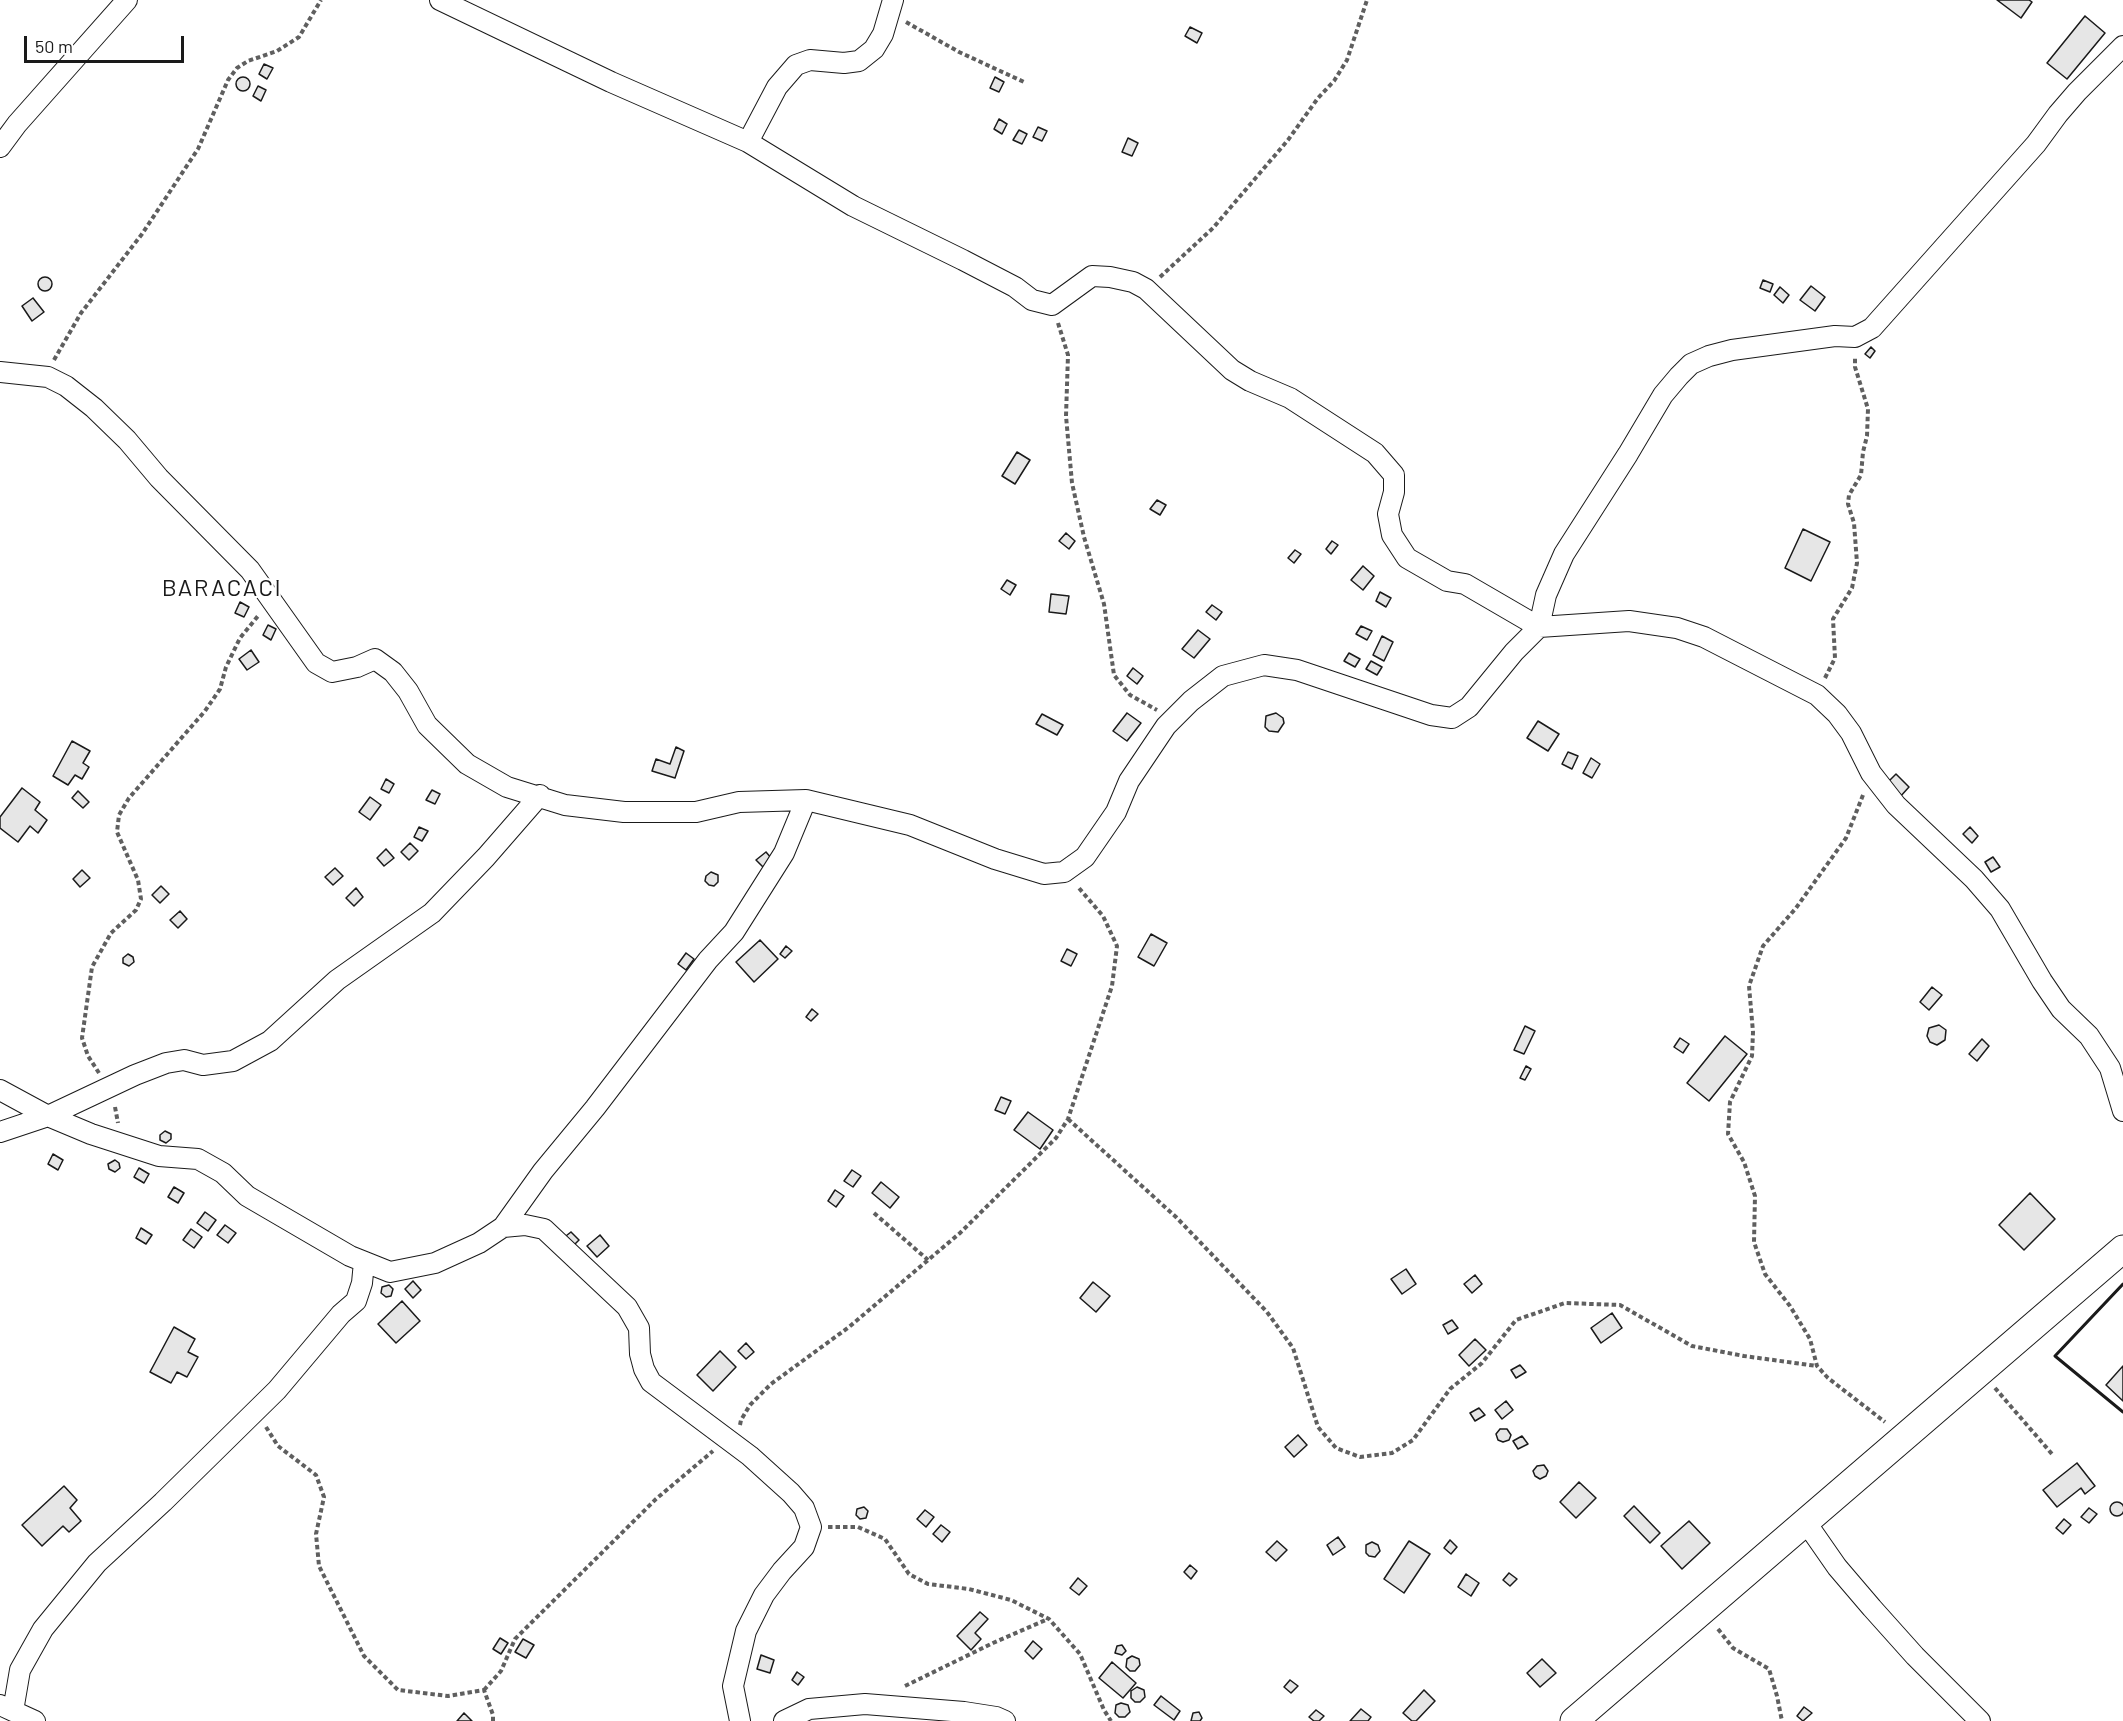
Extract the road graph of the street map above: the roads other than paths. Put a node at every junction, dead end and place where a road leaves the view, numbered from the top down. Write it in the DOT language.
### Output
graph roads {
  1 [pos="127,0"];
  2 [pos="440,0"];
  3 [pos="891,7"];
  4 [pos="2123,46"];
  5 [pos="748,142"];
  6 [pos="0,147"];
  7 [pos="0,372"];
  8 [pos="1539,627"];
  9 [pos="540,795"];
  10 [pos="806,800"];
  11 [pos="0,1090"];
  12 [pos="2123,1112"];
  13 [pos="48,1116"];
  14 [pos="0,1132"];
  15 [pos="502,1227"];
  16 [pos="2123,1249"];
  17 [pos="363,1262"];
  18 [pos="1805,1521"];
  19 [pos="7,1708"];
  20 [pos="35,1721"];
  21 [pos="740,1721"];
  22 [pos="784,1721"];
  23 [pos="1005,1721"];
  24 [pos="1574,1721"];
  25 [pos="1980,1721"];
  1 -- 6 [label="street"];
  2 -- 5 [label="street"];
  3 -- 5 [label="street"];
  4 -- 8 [label="street"];
  5 -- 8 [label="street"];
  7 -- 9 [label="street"];
  8 -- 10 [label="street"];
  8 -- 12 [label="street"];
  9 -- 10 [label="street"];
  9 -- 13 [label="street"];
  10 -- 15 [label="street"];
  11 -- 13 [label="street"];
  13 -- 14 [label="street"];
  13 -- 17 [label="street"];
  15 -- 17 [label="street"];
  15 -- 21 [label="street"];
  16 -- 18 [label="main road"];
  17 -- 19 [label="street"];
  18 -- 24 [label="main road"];
  18 -- 25 [label="street"];
  19 -- 20 [label="street"];
  22 -- 23 [label="street"];
}
